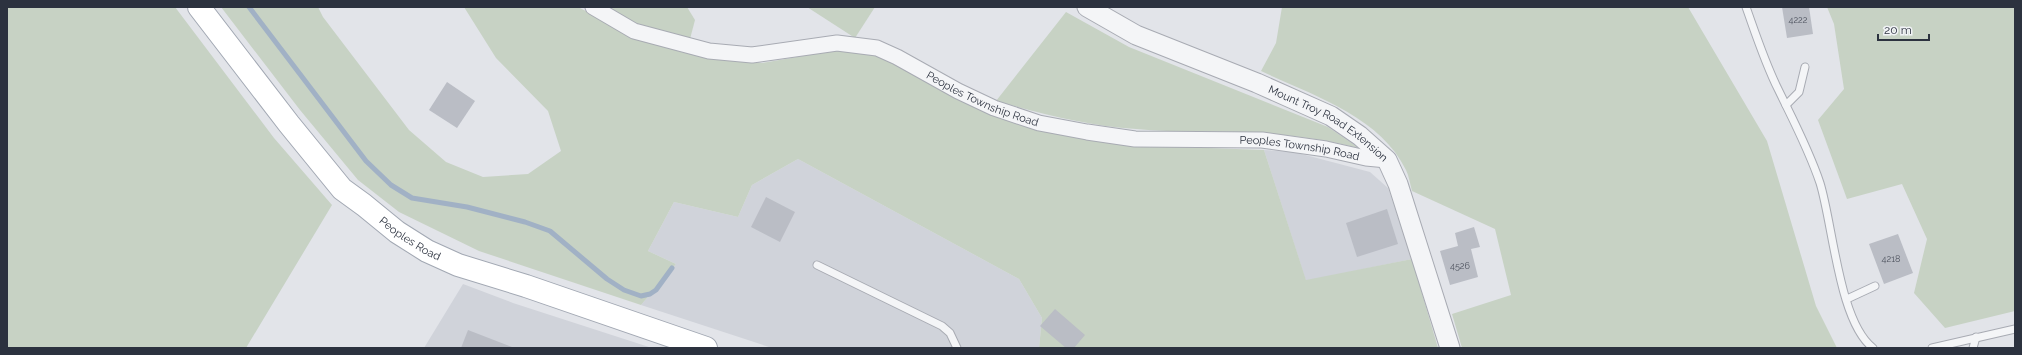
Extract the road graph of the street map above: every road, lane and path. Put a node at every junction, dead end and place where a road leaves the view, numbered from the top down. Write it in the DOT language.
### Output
graph roads {
  1 [pos="199,7"];
  2 [pos="593,7"];
  3 [pos="1087,7"];
  4 [pos="1746,7"];
  5 [pos="1805,67"];
  6 [pos="1786,106"];
  7 [pos="1387,160"];
  8 [pos="817,265"];
  9 [pos="1875,286"];
  10 [pos="1847,299"];
  11 [pos="2015,329"];
  12 [pos="1976,337"];
  13 [pos="706,348"];
  14 [pos="957,348"];
  15 [pos="1450,348"];
  16 [pos="1874,348"];
  17 [pos="1932,348"];
  18 [pos="1973,348"];
  1 -- 13 [label="main road, Peoples Road"];
  2 -- 7 [label="street, Peoples Township Road"];
  3 -- 7 [label="street, Mount Troy Road Extension"];
  4 -- 6 [label="lane"];
  5 -- 6 [label="lane"];
  6 -- 10 [label="lane"];
  7 -- 15 [label="street, Mount Troy Road Extension"];
  8 -- 14 [label="lane"];
  9 -- 10 [label="lane"];
  10 -- 16 [label="lane"];
  11 -- 12 [label="lane"];
  12 -- 17 [label="lane"];
  12 -- 18 [label="lane"];
}
